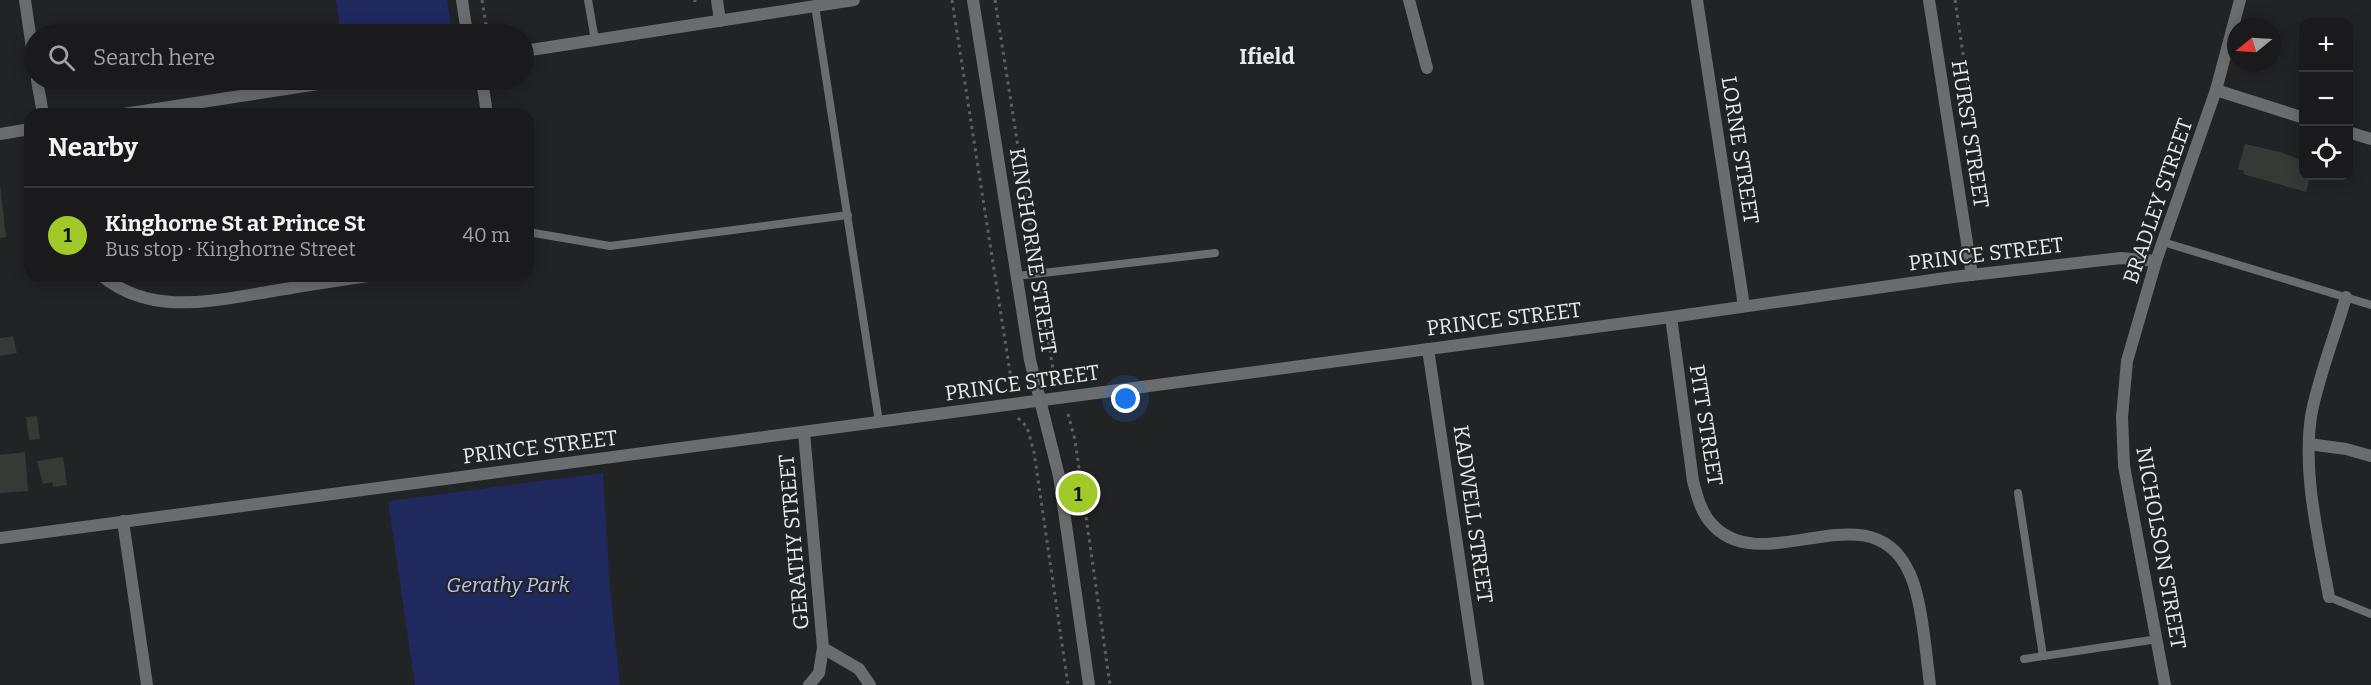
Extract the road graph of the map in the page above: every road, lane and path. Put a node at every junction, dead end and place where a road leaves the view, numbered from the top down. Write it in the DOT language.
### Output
graph roads {
  1 [pos="25,0"];
  2 [pos="462,0"];
  3 [pos="482,0"];
  4 [pos="588,0"];
  5 [pos="717,0"];
  6 [pos="849,0"];
  7 [pos="952,0"];
  8 [pos="973,0"];
  9 [pos="995,0"];
  10 [pos="1409,0"];
  11 [pos="1697,0"];
  12 [pos="1929,0"];
  13 [pos="1955,0"];
  14 [pos="2240,0"];
  15 [pos="815,6"];
  16 [pos="720,21"];
  17 [pos="28,24"];
  18 [pos="466,24"];
  19 [pos="486,24"];
  20 [pos="595,40"];
  21 [pos="534,49"];
  22 [pos="1427,68"];
  23 [pos="39,90"];
  24 [pos="279,90"];
  25 [pos="483,90"];
  26 [pos="2216,90"];
  27 [pos="42,108"];
  28 [pos="163,108"];
  29 [pos="486,108"];
  30 [pos="2299,116"];
  31 [pos="24,130"];
  32 [pos="2353,133"];
  33 [pos="0,134"];
  34 [pos="2371,139"];
  35 [pos="1981,175"];
  36 [pos="848,215"];
  37 [pos="534,233"];
  38 [pos="2163,242"];
  39 [pos="1215,253"];
  40 [pos="2156,261"];
  41 [pos="1038,274"];
  42 [pos="1972,275"];
  43 [pos="1017,276"];
  44 [pos="113,282"];
  45 [pos="329,282"];
  46 [pos="2346,297"];
  47 [pos="2371,304"];
  48 [pos="1744,306"];
  49 [pos="1671,317"];
  50 [pos="1428,349"];
  51 [pos="1055,382"];
  52 [pos="1012,385"];
  53 [pos="1038,400"];
  54 [pos="1068,414"];
  55 [pos="2122,417"];
  56 [pos="1018,418"];
  57 [pos="879,423"];
  58 [pos="804,432"];
  59 [pos="2309,444"];
  60 [pos="2371,456"];
  61 [pos="2018,493"];
  62 [pos="123,521"];
  63 [pos="0,537"];
  64 [pos="2329,597"];
  65 [pos="2371,614"];
  66 [pos="2158,639"];
  67 [pos="823,648"];
  68 [pos="2043,656"];
  69 [pos="2024,659"];
  70 [pos="147,685"];
  71 [pos="808,685"];
  72 [pos="870,685"];
  73 [pos="1068,685"];
  74 [pos="1089,685"];
  75 [pos="1110,685"];
  76 [pos="1478,685"];
  77 [pos="1930,685"];
  78 [pos="2165,685"];
  1 -- 17 [label="street"];
  2 -- 18 [label="street"];
  3 -- 19 [label="path"];
  4 -- 20 [label="lane"];
  5 -- 16 [label="street"];
  6 -- 15 [label="street"];
  7 -- 52 [label="path"];
  8 -- 43 [label="street, KINGHORNE STREET"];
  9 -- 41 [label="path"];
  10 -- 22 [label="street"];
  11 -- 48 [label="street, LORNE STREET"];
  12 -- 42 [label="street, HURST STREET"];
  13 -- 35 [label="path"];
  14 -- 26 [label="street, BRADLEY STREET"];
  15 -- 16 [label="street"];
  15 -- 36 [label="lane"];
  16 -- 20 [label="street"];
  20 -- 21 [label="street"];
  23 -- 27 [label="street"];
  24 -- 28 [label="street"];
  25 -- 29 [label="street"];
  26 -- 30 [label="street"];
  26 -- 38 [label="street, BRADLEY STREET"];
  31 -- 33 [label="street"];
  32 -- 34 [label="street"];
  36 -- 37 [label="lane"];
  36 -- 57 [label="lane"];
  38 -- 40 [label="street, BRADLEY STREET"];
  38 -- 46 [label="lane"];
  39 -- 41 [label="lane"];
  40 -- 42 [label="street, PRINCE STREET"];
  40 -- 55 [label="street, BRADLEY STREET"];
  41 -- 43 [label="lane"];
  41 -- 51 [label="path"];
  42 -- 48 [label="street, PRINCE STREET"];
  43 -- 53 [label="street, KINGHORNE STREET"];
  44 -- 45 [label="street"];
  46 -- 47 [label="lane"];
  46 -- 59 [label="street"];
  48 -- 49 [label="street, PRINCE STREET"];
  49 -- 50 [label="street, PRINCE STREET"];
  49 -- 77 [label="street, PITT STREET"];
  50 -- 53 [label="street, PRINCE STREET"];
  50 -- 76 [label="street, KADWELL STREET"];
  53 -- 57 [label="street, PRINCE STREET"];
  53 -- 74 [label="street, KINGHORNE STREET"];
  54 -- 75 [label="path"];
  55 -- 66 [label="street, NICHOLSON STREET"];
  56 -- 73 [label="path"];
  57 -- 58 [label="street, PRINCE STREET"];
  58 -- 62 [label="street, PRINCE STREET"];
  58 -- 67 [label="street, GERATHY STREET"];
  59 -- 60 [label="street"];
  59 -- 64 [label="street"];
  61 -- 68 [label="lane"];
  62 -- 63 [label="street, PRINCE STREET"];
  62 -- 70 [label="street"];
  64 -- 65 [label="lane"];
  66 -- 68 [label="lane"];
  66 -- 78 [label="street, NICHOLSON STREET"];
  67 -- 71 [label="street, GERATHY STREET"];
  67 -- 72 [label="street, GERATHY STREET"];
  68 -- 69 [label="lane"];
}
